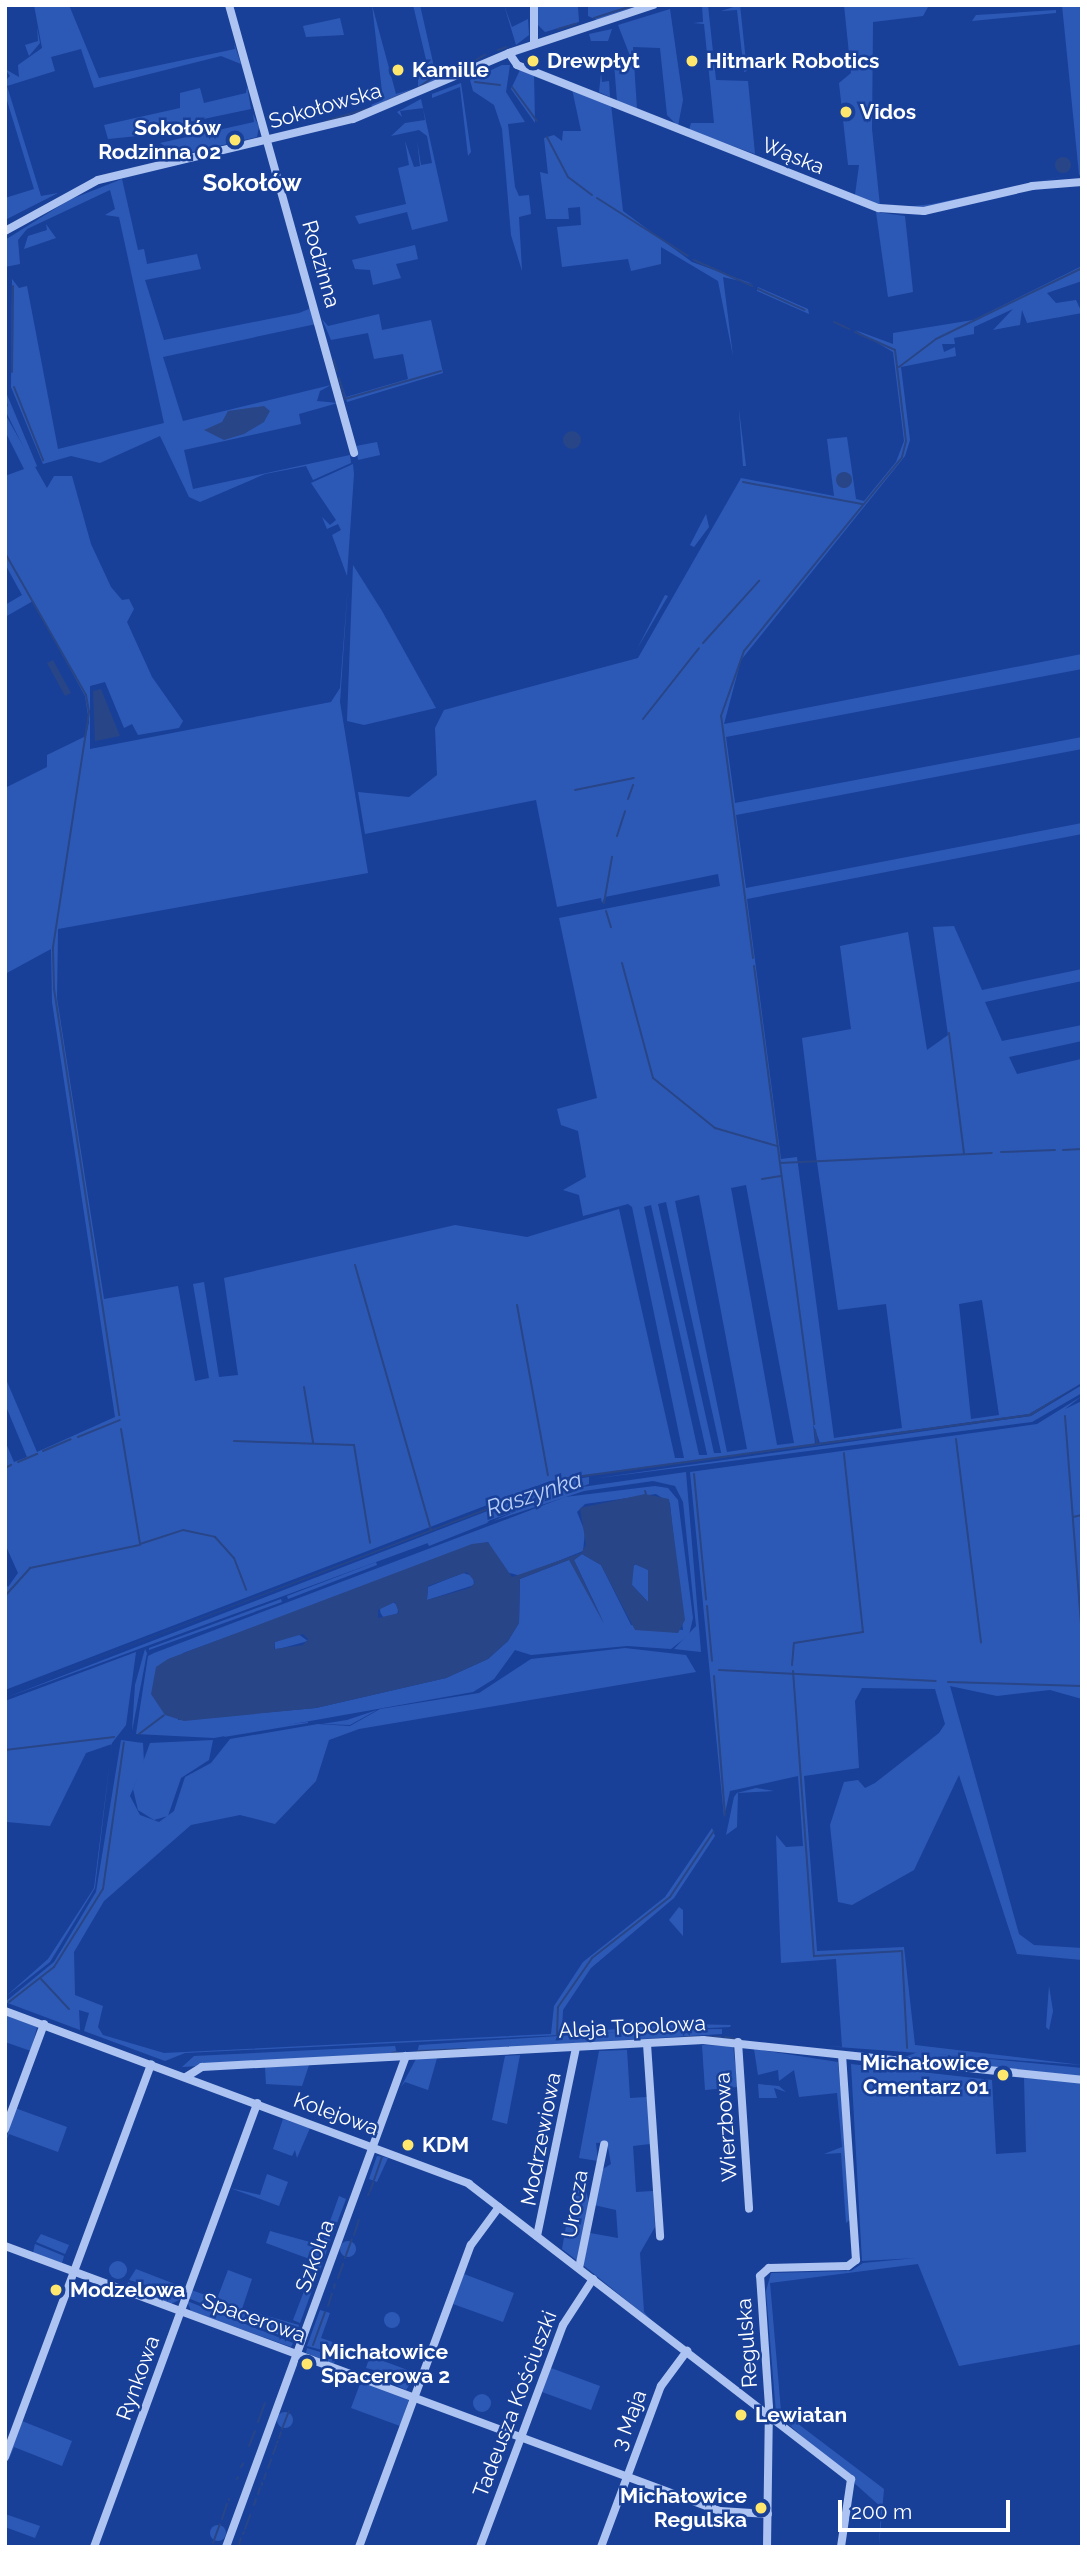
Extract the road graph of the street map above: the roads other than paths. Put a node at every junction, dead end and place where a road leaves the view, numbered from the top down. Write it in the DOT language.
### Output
graph roads {
  1 [pos="229,5"];
  2 [pos="534,5"];
  3 [pos="653,5"];
  4 [pos="534,43"];
  5 [pos="509,53"];
  6 [pos="267,140"];
  7 [pos="1082,182"];
  8 [pos="19,222"];
  9 [pos="5,224"];
  10 [pos="5,231"];
  11 [pos="354,453"];
  12 [pos="5,2011"];
  13 [pos="44,2024"];
  14 [pos="738,2042"];
  15 [pos="647,2044"];
  16 [pos="576,2047"];
  17 [pos="406,2056"];
  18 [pos="842,2057"];
  19 [pos="151,2064"];
  20 [pos="186,2077"];
  21 [pos="1082,2080"];
  22 [pos="257,2104"];
  23 [pos="5,2129"];
  24 [pos="604,2145"];
  25 [pos="374,2147"];
  26 [pos="499,2207"];
  27 [pos="750,2209"];
  28 [pos="537,2236"];
  29 [pos="660,2237"];
  30 [pos="5,2246"];
  31 [pos="579,2268"];
  32 [pos="75,2271"];
  33 [pos="593,2279"];
  34 [pos="181,2310"];
  35 [pos="687,2351"];
  36 [pos="298,2353"];
  37 [pos="415,2396"];
  38 [pos="769,2400"];
  39 [pos="758,2407"];
  40 [pos="769,2415"];
  41 [pos="522,2436"];
  42 [pos="5,2457"];
  43 [pos="627,2476"];
  44 [pos="768,2514"];
  45 [pos="94,2547"];
  46 [pos="226,2547"];
  47 [pos="359,2547"];
  48 [pos="480,2547"];
  49 [pos="601,2547"];
  50 [pos="767,2547"];
  51 [pos="841,2547"];
  1 -- 6 [label="street, Rodzinna"];
  2 -- 4 [label="street"];
  3 -- 4 [label="street, Sokołowska"];
  4 -- 5 [label="street, Sokołowska"];
  5 -- 6 [label="street, Sokołowska"];
  5 -- 7 [label="street, Wąska"];
  6 -- 8 [label="street, Sokołowska"];
  6 -- 11 [label="street, Rodzinna"];
  8 -- 9 [label="street"];
  8 -- 10 [label="street, Sokołowska"];
  12 -- 13 [label="street, Kolejowa"];
  13 -- 19 [label="street, Kolejowa"];
  13 -- 23 [label="street"];
  14 -- 15 [label="street, Aleja Topolowa"];
  14 -- 18 [label="street, Aleja Topolowa"];
  14 -- 27 [label="street, Wierzbowa"];
  15 -- 16 [label="street, Aleja Topolowa"];
  15 -- 29 [label="street"];
  16 -- 17 [label="street, Aleja Topolowa"];
  16 -- 28 [label="street, Modrzewiowa"];
  17 -- 20 [label="street, Aleja Topolowa"];
  17 -- 25 [label="street, Szkolna"];
  18 -- 21 [label="street, Aleja Topolowa"];
  18 -- 38 [label="street, Regulska"];
  19 -- 20 [label="street, Kolejowa"];
  19 -- 32 [label="street"];
  20 -- 22 [label="street, Kolejowa"];
  22 -- 25 [label="street, Kolejowa"];
  22 -- 34 [label="street, Rynkowa"];
  24 -- 31 [label="street, Urocza"];
  25 -- 26 [label="street, Kolejowa"];
  25 -- 36 [label="street, Szkolna"];
  26 -- 28 [label="street, Kolejowa"];
  26 -- 37 [label="street"];
  28 -- 31 [label="street, Kolejowa"];
  30 -- 32 [label="street, Spacerowa"];
  31 -- 33 [label="street, Kolejowa"];
  32 -- 34 [label="street, Spacerowa"];
  32 -- 42 [label="street"];
  33 -- 35 [label="street, Kolejowa"];
  33 -- 41 [label="street, Tadeusza Kościuszki"];
  34 -- 36 [label="street, Spacerowa"];
  34 -- 45 [label="street, Rynkowa"];
  35 -- 39 [label="street, Kolejowa"];
  35 -- 43 [label="street, 3 Maja"];
  36 -- 37 [label="street, Spacerowa"];
  36 -- 46 [label="street, Szkolna"];
  37 -- 41 [label="street, Spacerowa"];
  37 -- 47 [label="street"];
  38 -- 39 [label="street"];
  38 -- 40 [label="street, Regulska"];
  39 -- 40 [label="street, Kolejowa"];
  40 -- 44 [label="street, Regulska"];
  40 -- 51 [label="street, Kolejowa"];
  41 -- 43 [label="street, Spacerowa"];
  41 -- 48 [label="street, Tadeusza Kościuszki"];
  43 -- 44 [label="street, Spacerowa"];
  43 -- 49 [label="street, 3 Maja"];
  44 -- 50 [label="street, Regulska"];
}
